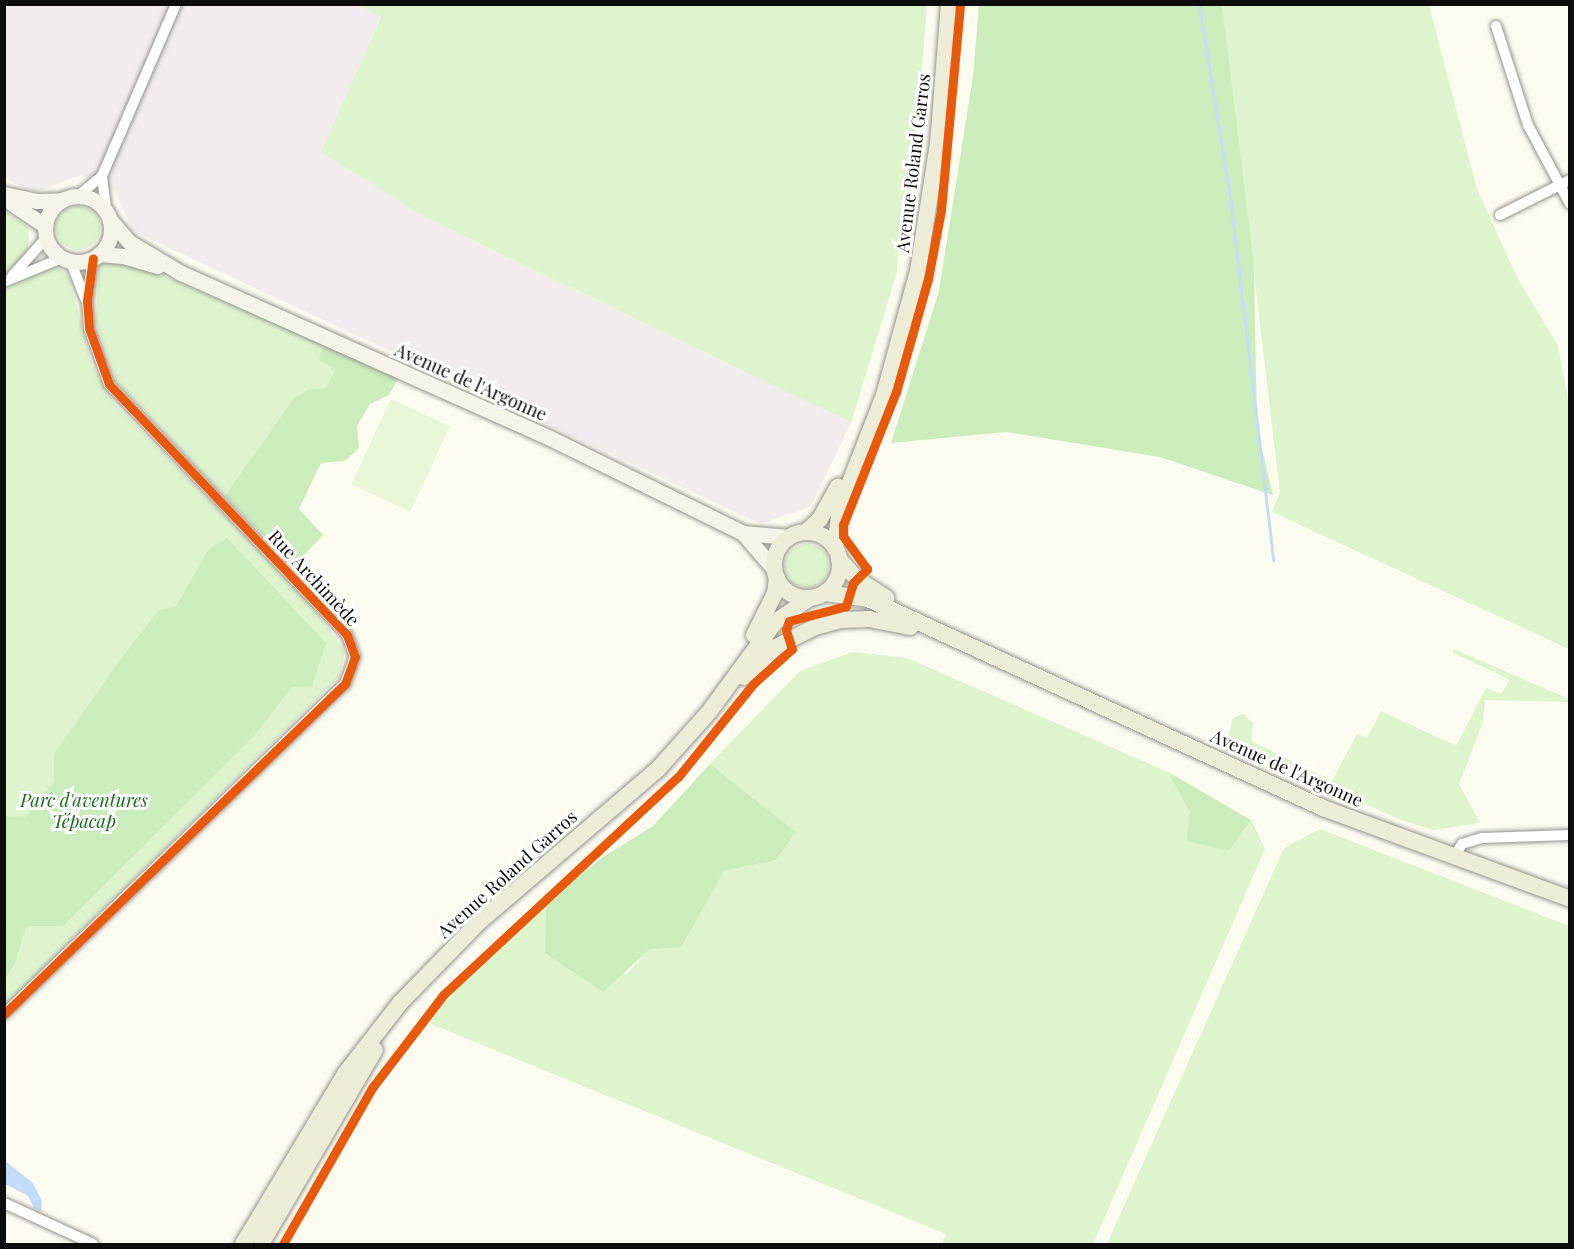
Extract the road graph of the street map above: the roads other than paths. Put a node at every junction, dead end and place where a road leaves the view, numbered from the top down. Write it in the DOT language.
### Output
graph roads {
  1 [pos="176,4"];
  2 [pos="949,4"];
  3 [pos="1497,26"];
  4 [pos="102,176"];
  5 [pos="1565,183"];
  6 [pos="4,196"];
  7 [pos="78,196"];
  8 [pos="62,200"];
  9 [pos="1569,204"];
  10 [pos="1500,215"];
  11 [pos="108,216"];
  12 [pos="46,232"];
  13 [pos="96,256"];
  14 [pos="66,259"];
  15 [pos="181,273"];
  16 [pos="6,281"];
  17 [pos="87,301"];
  18 [pos="894,359"];
  19 [pos="806,532"];
  20 [pos="743,533"];
  21 [pos="789,537"];
  22 [pos="837,553"];
  23 [pos="776,573"];
  24 [pos="818,595"];
  25 [pos="970,645"];
  26 [pos="996,656"];
  27 [pos="658,769"];
  28 [pos="633,787"];
  29 [pos="1569,835"];
  30 [pos="1453,858"];
  31 [pos="1569,899"];
  32 [pos="411,994"];
  33 [pos="4,1014"];
  34 [pos="4,1203"];
  35 [pos="93,1245"];
  36 [pos="243,1245"];
  37 [pos="261,1245"];
  1 -- 4 [label="street"];
  2 -- 18 [label="main road, Avenue Roland Garros"];
  3 -- 5 [label="street"];
  4 -- 7 [label="street"];
  4 -- 11 [label="street"];
  5 -- 9 [label="street"];
  5 -- 10 [label="street"];
  6 -- 8 [label="main road"];
  6 -- 12 [label="main road"];
  7 -- 8 [label="main road"];
  7 -- 11 [label="main road"];
  8 -- 12 [label="main road"];
  11 -- 13 [label="main road"];
  11 -- 15 [label="main road, Avenue de l'Argonne"];
  12 -- 14 [label="main road"];
  12 -- 16 [label="street"];
  13 -- 14 [label="main road"];
  13 -- 15 [label="main road, Avenue de l'Argonne"];
  13 -- 17 [label="street, Rue Archimède"];
  14 -- 16 [label="street"];
  14 -- 17 [label="street, Rue Archimède"];
  15 -- 20 [label="main road, Avenue de l'Argonne"];
  17 -- 33 [label="street, Rue Archimède"];
  18 -- 19 [label="main road, Avenue Roland Garros"];
  18 -- 22 [label="main road, Avenue Roland Garros"];
  19 -- 21 [label="main road"];
  19 -- 22 [label="main road"];
  20 -- 21 [label="main road"];
  20 -- 23 [label="main road"];
  21 -- 23 [label="main road"];
  22 -- 24 [label="main road"];
  22 -- 26 [label="main road, Avenue de l'Argonne"];
  23 -- 24 [label="main road"];
  23 -- 28 [label="main road, Avenue Roland Garros"];
  24 -- 25 [label="main road, Avenue de l'Argonne"];
  24 -- 27 [label="main road, Avenue Roland Garros"];
  25 -- 26 [label="main road, Avenue de l'Argonne"];
  25 -- 27 [label="main road"];
  26 -- 30 [label="main road, Avenue de l'Argonne"];
  27 -- 28 [label="main road, Avenue Roland Garros"];
  28 -- 32 [label="main road, Avenue Roland Garros"];
  29 -- 30 [label="street"];
  30 -- 31 [label="main road, Avenue de l'Argonne"];
  32 -- 36 [label="main road, Avenue Roland Garros"];
  32 -- 37 [label="main road, Avenue Roland Garros"];
  34 -- 35 [label="street"];
}
